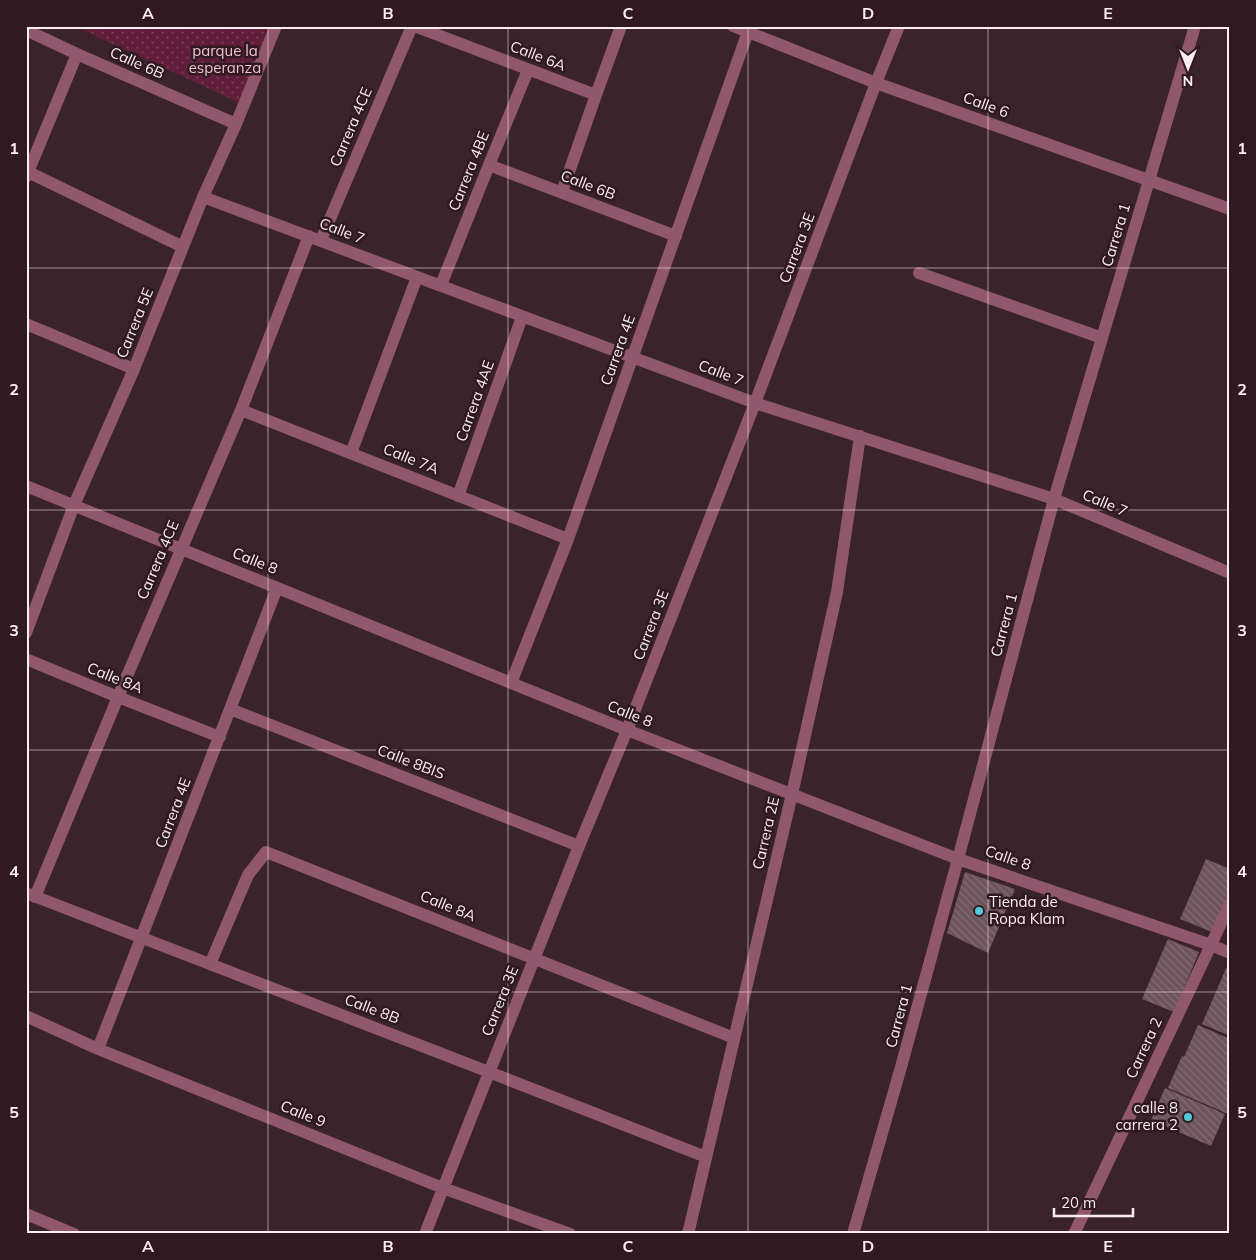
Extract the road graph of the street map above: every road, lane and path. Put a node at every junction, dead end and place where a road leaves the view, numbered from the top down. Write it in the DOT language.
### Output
graph roads {
  1 [pos="276,26"];
  2 [pos="413,26"];
  3 [pos="621,26"];
  4 [pos="733,26"];
  5 [pos="899,26"];
  6 [pos="1195,26"];
  7 [pos="749,29"];
  8 [pos="26,30"];
  9 [pos="77,54"];
  10 [pos="528,70"];
  11 [pos="876,83"];
  12 [pos="596,95"];
  13 [pos="236,124"];
  14 [pos="489,165"];
  15 [pos="27,173"];
  16 [pos="1150,181"];
  17 [pos="562,192"];
  18 [pos="203,197"];
  19 [pos="1230,209"];
  20 [pos="676,236"];
  21 [pos="315,238"];
  22 [pos="183,247"];
  23 [pos="918,274"];
  24 [pos="417,276"];
  25 [pos="441,285"];
  26 [pos="522,317"];
  27 [pos="26,324"];
  28 [pos="1102,338"];
  29 [pos="633,357"];
  30 [pos="134,369"];
  31 [pos="755,403"];
  32 [pos="241,410"];
  33 [pos="860,436"];
  34 [pos="351,453"];
  35 [pos="26,486"];
  36 [pos="458,496"];
  37 [pos="1054,499"];
  38 [pos="74,505"];
  39 [pos="568,539"];
  40 [pos="181,548"];
  41 [pos="1230,573"];
  42 [pos="277,588"];
  43 [pos="26,633"];
  44 [pos="26,659"];
  45 [pos="511,683"];
  46 [pos="118,697"];
  47 [pos="230,709"];
  48 [pos="627,730"];
  49 [pos="220,737"];
  50 [pos="792,794"];
  51 [pos="579,846"];
  52 [pos="958,859"];
  53 [pos="31,895"];
  54 [pos="1230,903"];
  55 [pos="142,938"];
  56 [pos="1211,945"];
  57 [pos="1230,953"];
  58 [pos="535,958"];
  59 [pos="210,964"];
  60 [pos="26,1016"];
  61 [pos="734,1038"];
  62 [pos="98,1049"];
  63 [pos="490,1072"];
  64 [pos="706,1157"];
  65 [pos="442,1188"];
  66 [pos="26,1214"];
  67 [pos="74,1234"];
  68 [pos="425,1234"];
  69 [pos="570,1234"];
  70 [pos="688,1234"];
  71 [pos="853,1234"];
  72 [pos="1074,1234"];
  1 -- 13 [label="street, Carrera 5E"];
  2 -- 10 [label="street, Calle 6A"];
  2 -- 21 [label="street, Carrera 4CE"];
  3 -- 12 [label="street"];
  4 -- 7 [label="street, Calle 6"];
  5 -- 11 [label="street, Carrera 3E"];
  6 -- 16 [label="street, Carrera 1"];
  7 -- 11 [label="street, Calle 6"];
  7 -- 20 [label="street, Carrera 4E"];
  8 -- 9 [label="street, Calle 6B"];
  9 -- 13 [label="street, Calle 6B"];
  9 -- 15 [label="street"];
  10 -- 12 [label="street, Calle 6A"];
  10 -- 14 [label="street, Carrera 4BE"];
  11 -- 16 [label="street, Calle 6"];
  11 -- 31 [label="street, Carrera 3E"];
  12 -- 17 [label="street"];
  13 -- 18 [label="street, Carrera 5E"];
  14 -- 17 [label="street, Calle 6B"];
  14 -- 25 [label="street, Carrera 4BE"];
  15 -- 22 [label="street"];
  16 -- 19 [label="street, Calle 6"];
  16 -- 28 [label="street, Carrera 1"];
  17 -- 20 [label="street, Calle 6B"];
  18 -- 21 [label="street, Calle 7"];
  18 -- 22 [label="street, Carrera 5E"];
  20 -- 29 [label="street, Carrera 4E"];
  21 -- 24 [label="street, Calle 7"];
  21 -- 32 [label="street, Carrera 4CE"];
  22 -- 30 [label="street, Carrera 5E"];
  23 -- 28 [label="street"];
  24 -- 25 [label="street, Calle 7"];
  24 -- 34 [label="street"];
  25 -- 26 [label="street, Calle 7"];
  26 -- 29 [label="street, Calle 7"];
  26 -- 36 [label="street, Carrera 4AE"];
  27 -- 30 [label="street"];
  28 -- 37 [label="street, Carrera 1"];
  29 -- 31 [label="street, Calle 7"];
  29 -- 39 [label="street, Carrera 4E"];
  30 -- 38 [label="street, Carrera 5E"];
  31 -- 33 [label="street, Calle 7"];
  31 -- 48 [label="street, Carrera 3E"];
  32 -- 34 [label="street, Calle 7A"];
  32 -- 40 [label="street, Carrera 4CE"];
  33 -- 37 [label="street, Calle 7"];
  33 -- 50 [label="street, Carrera 2E"];
  34 -- 36 [label="street, Calle 7A"];
  35 -- 38 [label="street, Calle 8"];
  36 -- 39 [label="street, Calle 7A"];
  37 -- 41 [label="street, Calle 7"];
  37 -- 52 [label="street, Carrera 1"];
  38 -- 40 [label="street, Calle 8"];
  38 -- 43 [label="street, Carrera 5E"];
  39 -- 45 [label="street, Carrera 4E"];
  40 -- 42 [label="street, Calle 8"];
  40 -- 46 [label="street, Carrera 4CE"];
  42 -- 45 [label="street, Calle 8"];
  42 -- 47 [label="street, Carrera 4E"];
  44 -- 46 [label="street, Calle 8A"];
  45 -- 48 [label="street, Calle 8"];
  46 -- 49 [label="street, Calle 8A"];
  46 -- 53 [label="street, Carrera 4CE"];
  47 -- 49 [label="street, Carrera 4E"];
  47 -- 51 [label="street, Calle 8BIS"];
  48 -- 50 [label="street, Calle 8"];
  48 -- 51 [label="street, Carrera 3E"];
  49 -- 55 [label="street, Carrera 4E"];
  50 -- 52 [label="street, Calle 8"];
  50 -- 61 [label="street, Carrera 2E"];
  51 -- 58 [label="street, Carrera 3E"];
  52 -- 56 [label="street, Calle 8"];
  52 -- 71 [label="street, Carrera 1"];
  53 -- 55 [label="street, Calle 8B"];
  54 -- 56 [label="street, Carrera 2"];
  55 -- 59 [label="street, Calle 8B"];
  55 -- 62 [label="street, Carrera 4E"];
  56 -- 57 [label="street, Calle 8"];
  56 -- 72 [label="street, Carrera 2"];
  58 -- 59 [label="street, Calle 8A"];
  58 -- 61 [label="street, Calle 8A"];
  58 -- 63 [label="street, Carrera 3E"];
  59 -- 63 [label="street, Calle 8B"];
  60 -- 62 [label="street, Calle 9"];
  61 -- 64 [label="street, Carrera 2E"];
  62 -- 65 [label="street, Calle 9"];
  63 -- 64 [label="street, Calle 8B"];
  63 -- 65 [label="street, Carrera 3E"];
  64 -- 70 [label="street, Carrera 2E"];
  65 -- 68 [label="street, Carrera 3E"];
  65 -- 69 [label="street, Calle 9"];
  66 -- 67 [label="street"];
}
